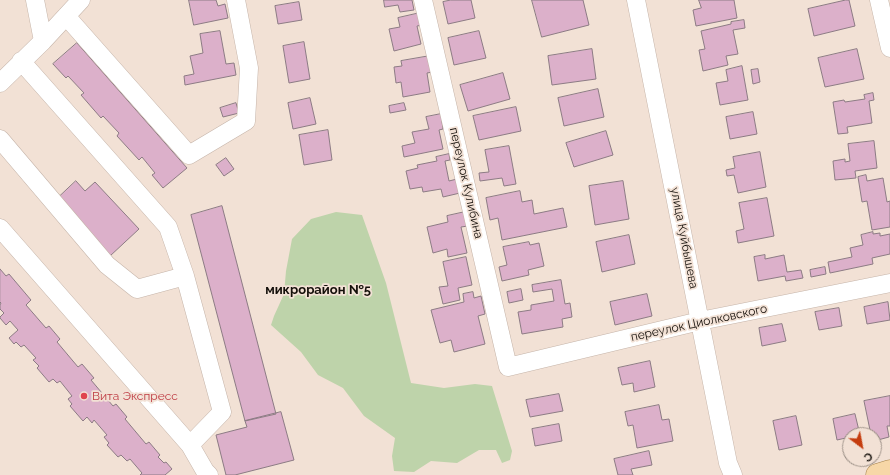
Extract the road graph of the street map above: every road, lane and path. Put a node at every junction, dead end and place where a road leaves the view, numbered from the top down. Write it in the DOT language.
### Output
graph roads {
  1 [pos="35,0"];
  2 [pos="82,0"];
  3 [pos="236,0"];
  4 [pos="423,0"];
  5 [pos="636,0"];
  6 [pos="879,0"];
  7 [pos="66,16"];
  8 [pos="43,41"];
  9 [pos="890,48"];
  10 [pos="22,61"];
  11 [pos="0,83"];
  12 [pos="3,150"];
  13 [pos="0,228"];
  14 [pos="185,276"];
  15 [pos="890,283"];
  16 [pos="700,321"];
  17 [pos="508,367"];
  18 [pos="190,445"];
  19 [pos="890,471"];
  20 [pos="209,475"];
  21 [pos="733,475"];
  22 [pos="877,475"];
  1 -- 8 [label="street"];
  2 -- 7 [label="street"];
  3 -- 7 [label="street"];
  4 -- 17 [label="street, переулок Кулибина"];
  5 -- 16 [label="street, улица Куйбышева"];
  6 -- 9 [label="street"];
  7 -- 8 [label="street"];
  8 -- 10 [label="street"];
  10 -- 11 [label="street"];
  10 -- 14 [label="street"];
  12 -- 14 [label="street"];
  13 -- 18 [label="street"];
  14 -- 18 [label="street"];
  15 -- 16 [label="street, переулок Циолковского"];
  16 -- 17 [label="street, переулок Циолковского"];
  16 -- 21 [label="street, улица Куйбышева"];
  18 -- 20 [label="street"];
  19 -- 22 [label="main road"];
}
